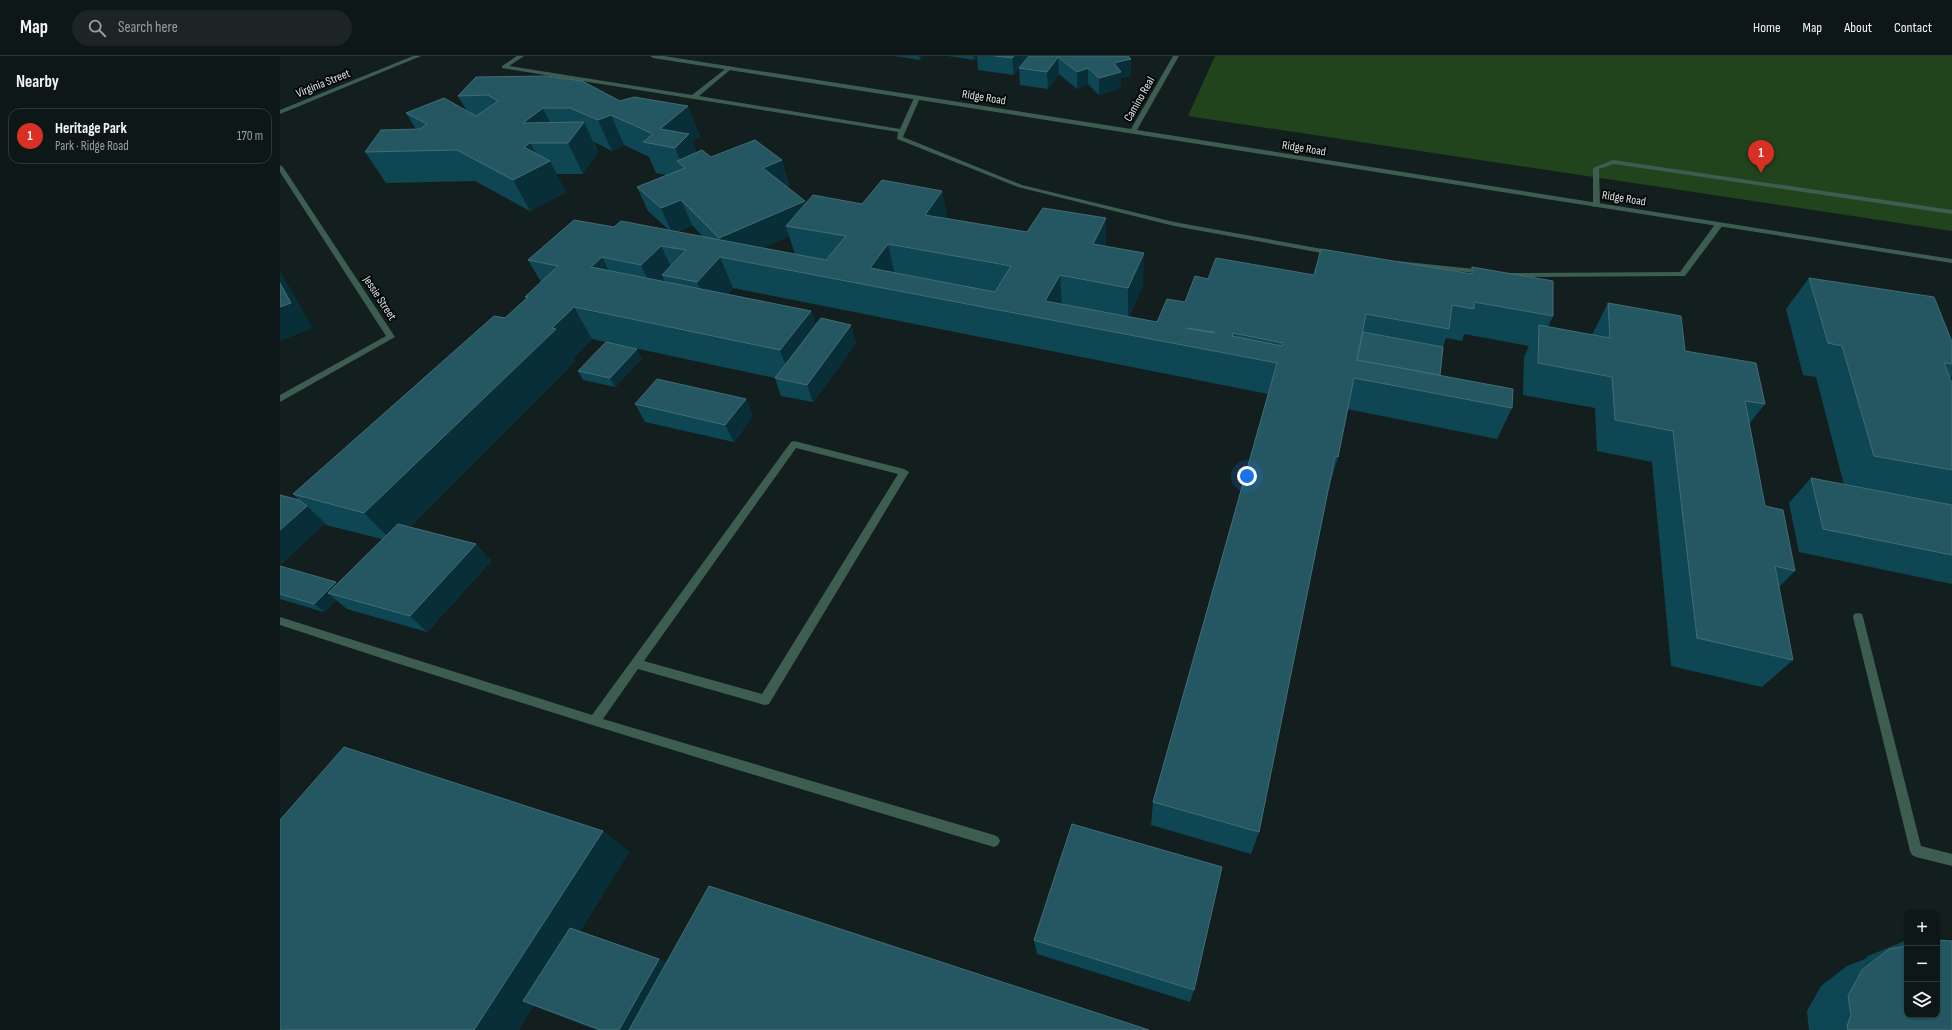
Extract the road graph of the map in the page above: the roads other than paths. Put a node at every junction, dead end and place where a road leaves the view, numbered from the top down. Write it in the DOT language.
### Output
graph roads {
  1 [pos="418,56"];
  2 [pos="521,56"];
  3 [pos="653,56"];
  4 [pos="1176,56"];
  5 [pos="729,68"];
  6 [pos="693,98"];
  7 [pos="917,98"];
  8 [pos="280,112"];
  9 [pos="902,132"];
  10 [pos="1133,132"];
  11 [pos="280,167"];
  12 [pos="1596,205"];
  13 [pos="1952,212"];
  14 [pos="1719,225"];
  15 [pos="1338,254"];
  16 [pos="1952,261"];
  17 [pos="1392,262"];
  18 [pos="1491,273"];
  19 [pos="1506,274"];
  20 [pos="280,399"];
  21 [pos="1858,618"];
  22 [pos="280,621"];
  23 [pos="636,664"];
  24 [pos="595,721"];
  25 [pos="994,841"];
  26 [pos="1952,860"];
  1 -- 8 [label="street, Virginia Street"];
  2 -- 6 [label="street"];
  3 -- 5 [label="street, Ridge Road"];
  4 -- 10 [label="street, Camino Real"];
  5 -- 6 [label="street"];
  5 -- 7 [label="street, Ridge Road"];
  6 -- 9 [label="street"];
  7 -- 9 [label="street"];
  7 -- 10 [label="street, Ridge Road"];
  9 -- 15 [label="street"];
  10 -- 12 [label="street, Ridge Road"];
  11 -- 20 [label="street, Jessie Street"];
  12 -- 13 [label="street"];
  12 -- 14 [label="street, Ridge Road"];
  14 -- 16 [label="street, Ridge Road"];
  14 -- 19 [label="street"];
  17 -- 18 [label="street"];
  21 -- 26 [label="street"];
  22 -- 24 [label="street"];
  23 -- 23 [label="street"];
  23 -- 24 [label="street"];
  24 -- 25 [label="street"];
}
